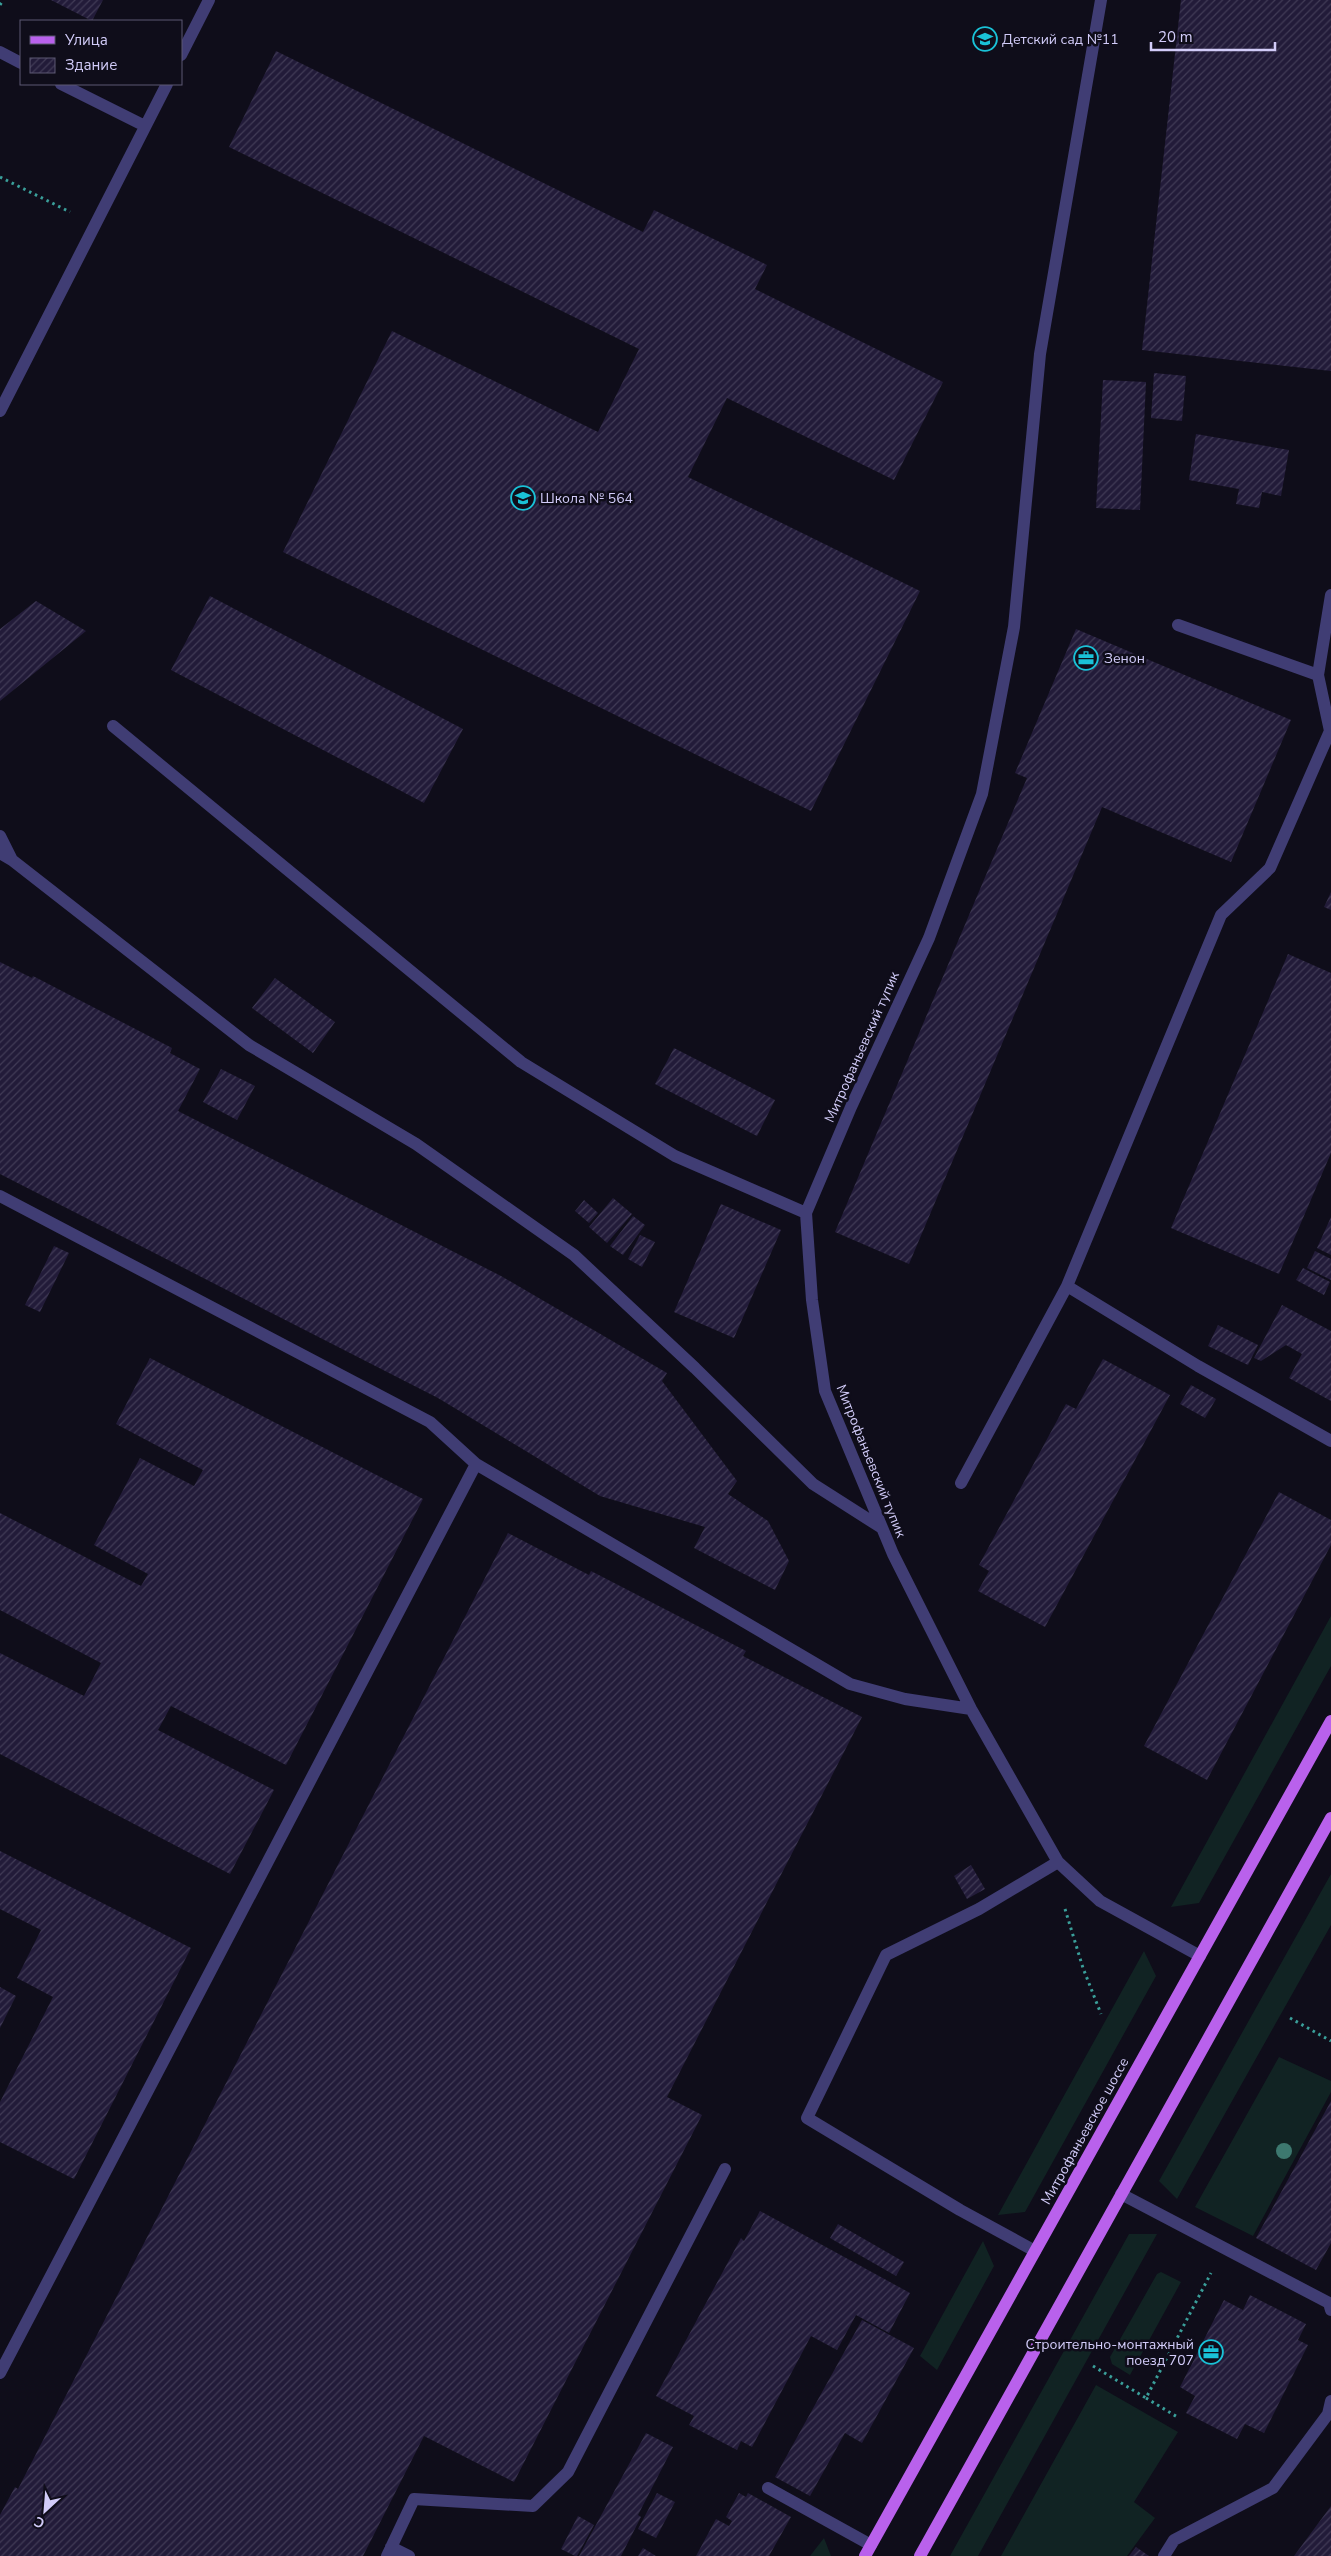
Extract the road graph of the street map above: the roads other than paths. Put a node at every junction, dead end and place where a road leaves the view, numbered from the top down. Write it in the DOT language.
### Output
graph roads {
  1 [pos="209,0"];
  2 [pos="1101,0"];
  3 [pos="0,52"];
  4 [pos="182,53"];
  5 [pos="20,62"];
  6 [pos="63,85"];
  7 [pos="166,85"];
  8 [pos="145,126"];
  9 [pos="0,412"];
  10 [pos="1331,595"];
  11 [pos="1178,625"];
  12 [pos="1318,675"];
  13 [pos="113,726"];
  14 [pos="0,836"];
  15 [pos="0,853"];
  16 [pos="12,860"];
  17 [pos="0,1196"];
  18 [pos="806,1213"];
  19 [pos="1067,1286"];
  20 [pos="1331,1440"];
  21 [pos="476,1464"];
  22 [pos="961,1483"];
  23 [pos="882,1528"];
  24 [pos="970,1709"];
  25 [pos="1331,1721"];
  26 [pos="1331,1818"];
  27 [pos="1058,1862"];
  28 [pos="1200,1956"];
  29 [pos="725,2169"];
  30 [pos="1121,2194"];
  31 [pos="1035,2251"];
  32 [pos="1330,2305"];
  33 [pos="0,2373"];
  34 [pos="1331,2401"];
  35 [pos="768,2488"];
  36 [pos="868,2550"];
  37 [pos="389,2551"];
  38 [pos="409,2556"];
  39 [pos="920,2556"];
  40 [pos="1164,2556"];
  1 -- 4 [label="street"];
  2 -- 18 [label="street, Митрофаньевский тупик"];
  3 -- 5 [label="street"];
  6 -- 8 [label="street"];
  7 -- 8 [label="street"];
  8 -- 9 [label="street"];
  10 -- 12 [label="street"];
  11 -- 12 [label="street"];
  12 -- 19 [label="street"];
  13 -- 18 [label="street"];
  14 -- 16 [label="street"];
  15 -- 16 [label="street"];
  16 -- 23 [label="street"];
  17 -- 21 [label="street"];
  18 -- 23 [label="street, Митрофаньевский тупик"];
  19 -- 20 [label="street"];
  19 -- 22 [label="street"];
  21 -- 24 [label="street"];
  21 -- 33 [label="street"];
  23 -- 24 [label="street, Митрофаньевский тупик"];
  24 -- 27 [label="street, Митрофаньевский тупик"];
  25 -- 28 [label="main road, Митрофаньевское шоссе"];
  26 -- 30 [label="main road"];
  27 -- 28 [label="street, Митрофаньевский тупик"];
  27 -- 31 [label="street"];
  28 -- 31 [label="main road, Митрофаньевское шоссе"];
  29 -- 37 [label="street"];
  30 -- 32 [label="street"];
  30 -- 39 [label="main road"];
  31 -- 36 [label="main road, Митрофаньевское шоссе"];
  34 -- 40 [label="street"];
  35 -- 36 [label="street"];
  37 -- 38 [label="street"];
}
